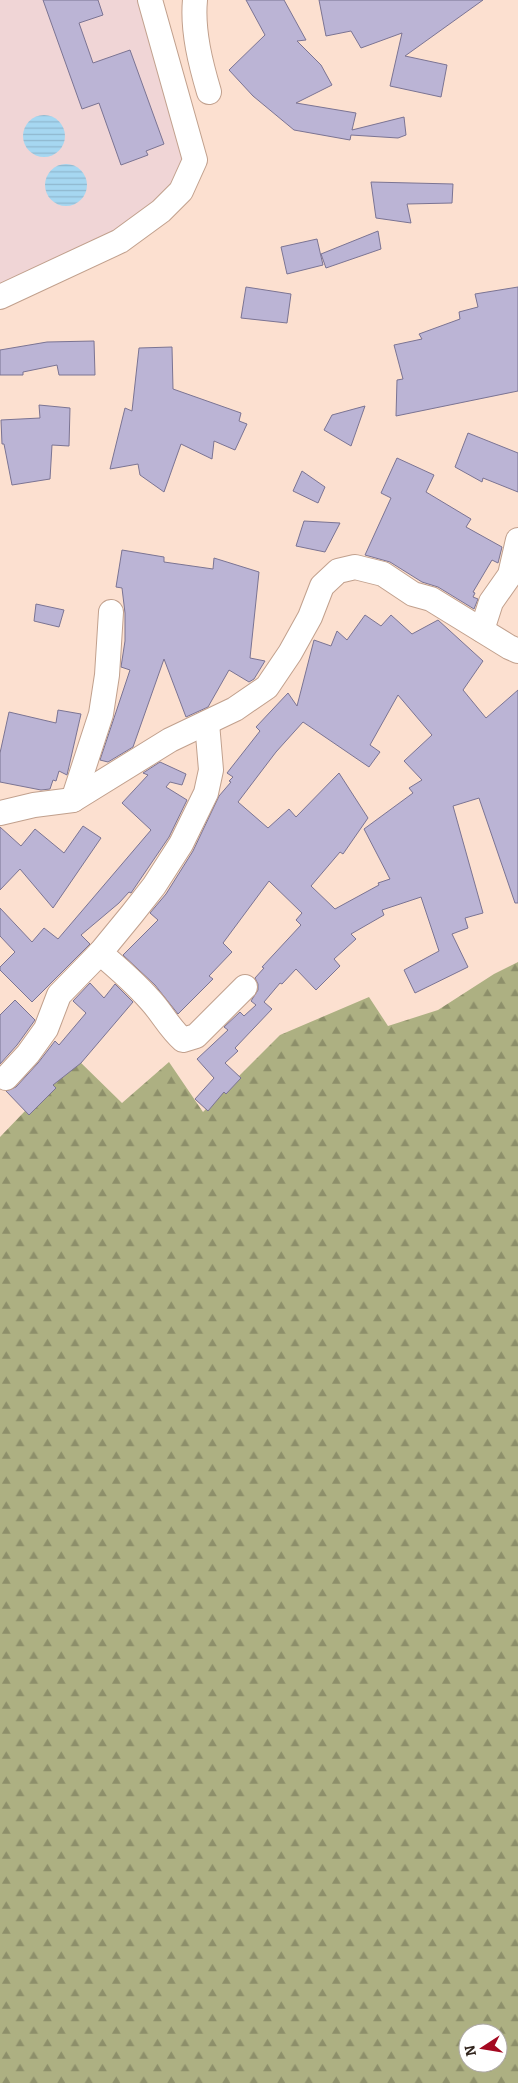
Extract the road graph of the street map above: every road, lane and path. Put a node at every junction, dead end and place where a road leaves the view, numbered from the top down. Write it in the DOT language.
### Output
graph roads {
  1 [pos="150,0"];
  2 [pos="195,0"];
  3 [pos="209,92"];
  4 [pos="0,297"];
  5 [pos="518,540"];
  6 [pos="111,612"];
  7 [pos="482,630"];
  8 [pos="518,651"];
  9 [pos="207,723"];
  10 [pos="73,800"];
  11 [pos="0,813"];
  12 [pos="100,953"];
  13 [pos="245,987"];
  14 [pos="6,1078"];
  1 -- 4 [label="street"];
  2 -- 3 [label="street"];
  5 -- 7 [label="street"];
  6 -- 10 [label="street"];
  7 -- 8 [label="street"];
  7 -- 9 [label="street"];
  9 -- 10 [label="street"];
  9 -- 12 [label="street"];
  10 -- 11 [label="street"];
  12 -- 13 [label="street"];
  12 -- 14 [label="street"];
}
